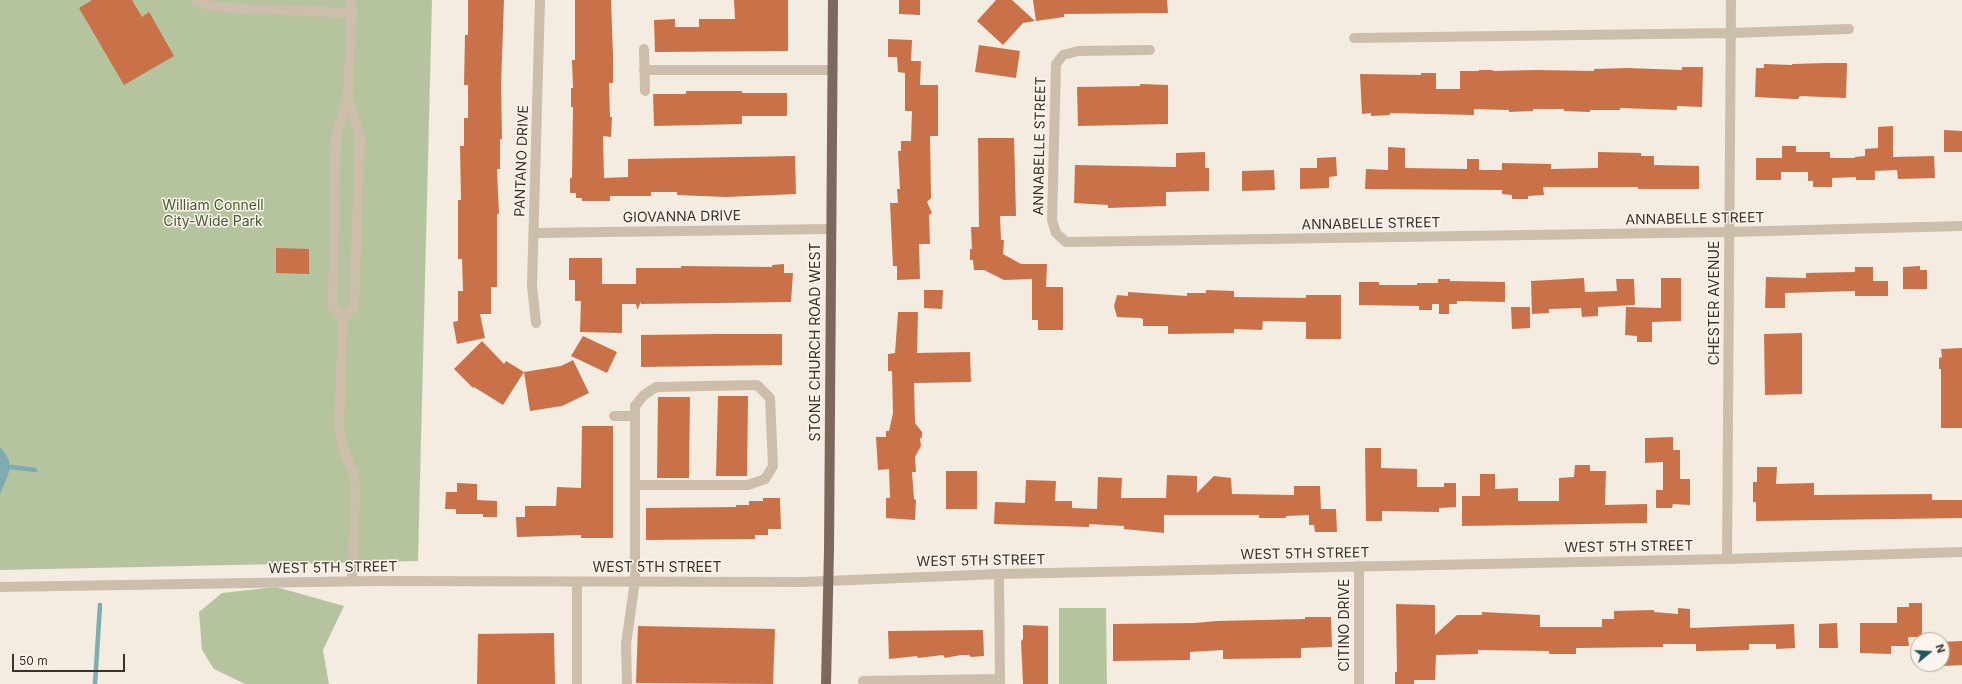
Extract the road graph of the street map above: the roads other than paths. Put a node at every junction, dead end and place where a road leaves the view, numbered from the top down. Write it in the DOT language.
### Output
graph roads {
  1 [pos="196,0"];
  2 [pos="350,0"];
  3 [pos="540,0"];
  4 [pos="832,0"];
  5 [pos="1731,0"];
  6 [pos="352,13"];
  7 [pos="1849,29"];
  8 [pos="1731,33"];
  9 [pos="1354,38"];
  10 [pos="644,50"];
  11 [pos="1150,50"];
  12 [pos="644,70"];
  13 [pos="832,70"];
  14 [pos="645,91"];
  15 [pos="348,94"];
  16 [pos="1962,226"];
  17 [pos="830,229"];
  18 [pos="1729,232"];
  19 [pos="534,233"];
  20 [pos="343,318"];
  21 [pos="536,323"];
  22 [pos="614,416"];
  23 [pos="635,416"];
  24 [pos="635,486"];
  25 [pos="1962,552"];
  26 [pos="1727,559"];
  27 [pos="1359,566"];
  28 [pos="999,574"];
  29 [pos="828,580"];
  30 [pos="352,581"];
  31 [pos="635,581"];
  32 [pos="577,582"];
  33 [pos="0,587"];
  34 [pos="863,681"];
  35 [pos="1000,681"];
  36 [pos="577,684"];
  37 [pos="627,684"];
  38 [pos="826,684"];
  39 [pos="1360,684"];
  1 -- 6 [label="street"];
  2 -- 6 [label="street"];
  3 -- 19 [label="street, PANTANO DRIVE"];
  4 -- 13 [label="main road, STONE CHURCH ROAD WEST"];
  5 -- 8 [label="street, CHESTER AVENUE"];
  6 -- 15 [label="street"];
  7 -- 8 [label="street"];
  8 -- 9 [label="street"];
  8 -- 18 [label="street, CHESTER AVENUE"];
  10 -- 12 [label="street"];
  11 -- 18 [label="street, ANNABELLE STREET"];
  12 -- 13 [label="street"];
  12 -- 14 [label="street"];
  13 -- 17 [label="main road, STONE CHURCH ROAD WEST"];
  15 -- 20 [label="street"];
  15 -- 20 [label="street"];
  16 -- 18 [label="street, ANNABELLE STREET"];
  17 -- 19 [label="street, GIOVANNA DRIVE"];
  17 -- 29 [label="main road, STONE CHURCH ROAD WEST"];
  18 -- 26 [label="street, CHESTER AVENUE"];
  19 -- 21 [label="street, PANTANO DRIVE"];
  20 -- 30 [label="street"];
  22 -- 23 [label="street"];
  23 -- 24 [label="street"];
  23 -- 24 [label="street"];
  24 -- 31 [label="street"];
  25 -- 26 [label="street, WEST 5TH STREET"];
  26 -- 27 [label="street, WEST 5TH STREET"];
  27 -- 28 [label="street, WEST 5TH STREET"];
  27 -- 39 [label="street, CITINO DRIVE"];
  28 -- 29 [label="street, WEST 5TH STREET"];
  28 -- 35 [label="street"];
  29 -- 31 [label="street, WEST 5TH STREET"];
  29 -- 38 [label="main road, STONE CHURCH ROAD WEST"];
  30 -- 32 [label="street, WEST 5TH STREET"];
  30 -- 33 [label="street, WEST 5TH STREET"];
  31 -- 32 [label="street, WEST 5TH STREET"];
  31 -- 37 [label="street"];
  32 -- 36 [label="street"];
  34 -- 35 [label="street"];
}
